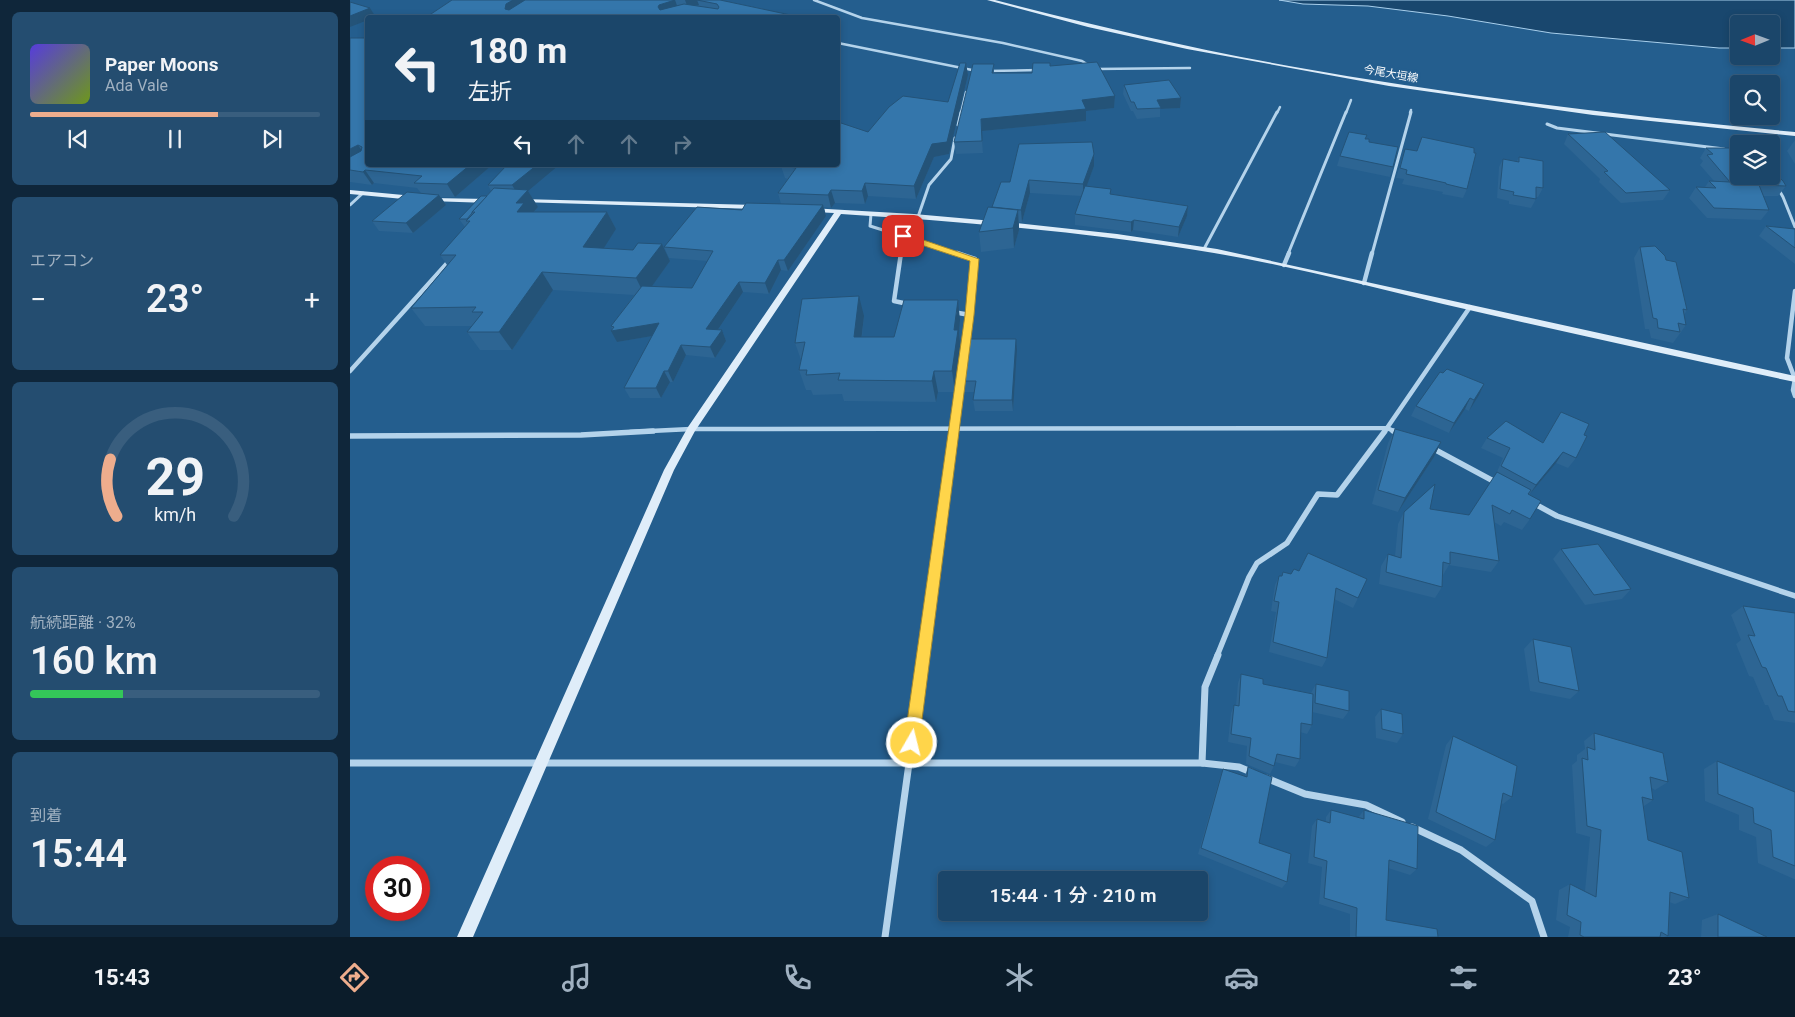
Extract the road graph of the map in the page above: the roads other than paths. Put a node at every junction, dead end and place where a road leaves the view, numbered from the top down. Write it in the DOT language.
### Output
graph roads {
  1 [pos="814,0"];
  2 [pos="990,0"];
  3 [pos="840,43"];
  4 [pos="1190,68"];
  5 [pos="1086,69"];
  6 [pos="1095,69"];
  7 [pos="972,70"];
  8 [pos="1047,70"];
  9 [pos="969,80"];
  10 [pos="967,89"];
  11 [pos="1351,100"];
  12 [pos="1280,107"];
  13 [pos="1411,110"];
  14 [pos="1547,124"];
  15 [pos="1795,134"];
  16 [pos="1730,149"];
  17 [pos="1777,185"];
  18 [pos="350,192"];
  19 [pos="363,193"];
  20 [pos="495,201"];
  21 [pos="514,201"];
  22 [pos="350,205"];
  23 [pos="763,208"];
  24 [pos="801,210"];
  25 [pos="839,212"];
  26 [pos="871,214"];
  27 [pos="918,217"];
  28 [pos="1795,227"];
  29 [pos="903,236"];
  30 [pos="1204,249"];
  31 [pos="451,260"];
  32 [pos="1284,265"];
  33 [pos="1364,283"];
  34 [pos="1795,291"];
  35 [pos="913,304"];
  36 [pos="1470,307"];
  37 [pos="951,311"];
  38 [pos="970,315"];
  39 [pos="350,371"];
  40 [pos="1795,379"];
  41 [pos="1795,396"];
  42 [pos="954,428"];
  43 [pos="1387,428"];
  44 [pos="692,429"];
  45 [pos="350,436"];
  46 [pos="1405,436"];
  47 [pos="1422,444"];
  48 [pos="1507,488"];
  49 [pos="1524,498"];
  50 [pos="1795,596"];
  51 [pos="542,762"];
  52 [pos="350,763"];
  53 [pos="909,763"];
  54 [pos="1202,763"];
  55 [pos="465,937"];
  56 [pos="885,937"];
  57 [pos="1544,937"];
  1 -- 6 [label="street"];
  2 -- 15 [label="street, 今尾大垣線"];
  3 -- 7 [label="street"];
  4 -- 6 [label="street"];
  5 -- 6 [label="street"];
  7 -- 8 [label="street"];
  7 -- 9 [label="street"];
  10 -- 27 [label="street"];
  11 -- 32 [label="street"];
  12 -- 30 [label="street"];
  13 -- 33 [label="street"];
  14 -- 16 [label="street"];
  17 -- 28 [label="street"];
  18 -- 19 [label="street"];
  19 -- 20 [label="street"];
  19 -- 22 [label="street"];
  21 -- 23 [label="street"];
  24 -- 25 [label="street"];
  25 -- 26 [label="street"];
  25 -- 44 [label="street"];
  26 -- 27 [label="street"];
  26 -- 29 [label="street"];
  27 -- 30 [label="street"];
  29 -- 35 [label="street"];
  29 -- 38 [label="street"];
  30 -- 32 [label="street"];
  31 -- 39 [label="street"];
  32 -- 33 [label="street"];
  33 -- 36 [label="street"];
  34 -- 40 [label="street"];
  36 -- 40 [label="street"];
  36 -- 43 [label="street"];
  37 -- 38 [label="street"];
  38 -- 42 [label="street"];
  40 -- 41 [label="street"];
  42 -- 43 [label="street"];
  42 -- 44 [label="street"];
  42 -- 53 [label="street"];
  43 -- 46 [label="street"];
  43 -- 54 [label="street"];
  44 -- 45 [label="street"];
  44 -- 51 [label="street"];
  47 -- 48 [label="street"];
  49 -- 50 [label="street"];
  51 -- 52 [label="street"];
  51 -- 53 [label="street"];
  51 -- 55 [label="street"];
  53 -- 54 [label="street"];
  53 -- 56 [label="street"];
  54 -- 57 [label="street"];
}
